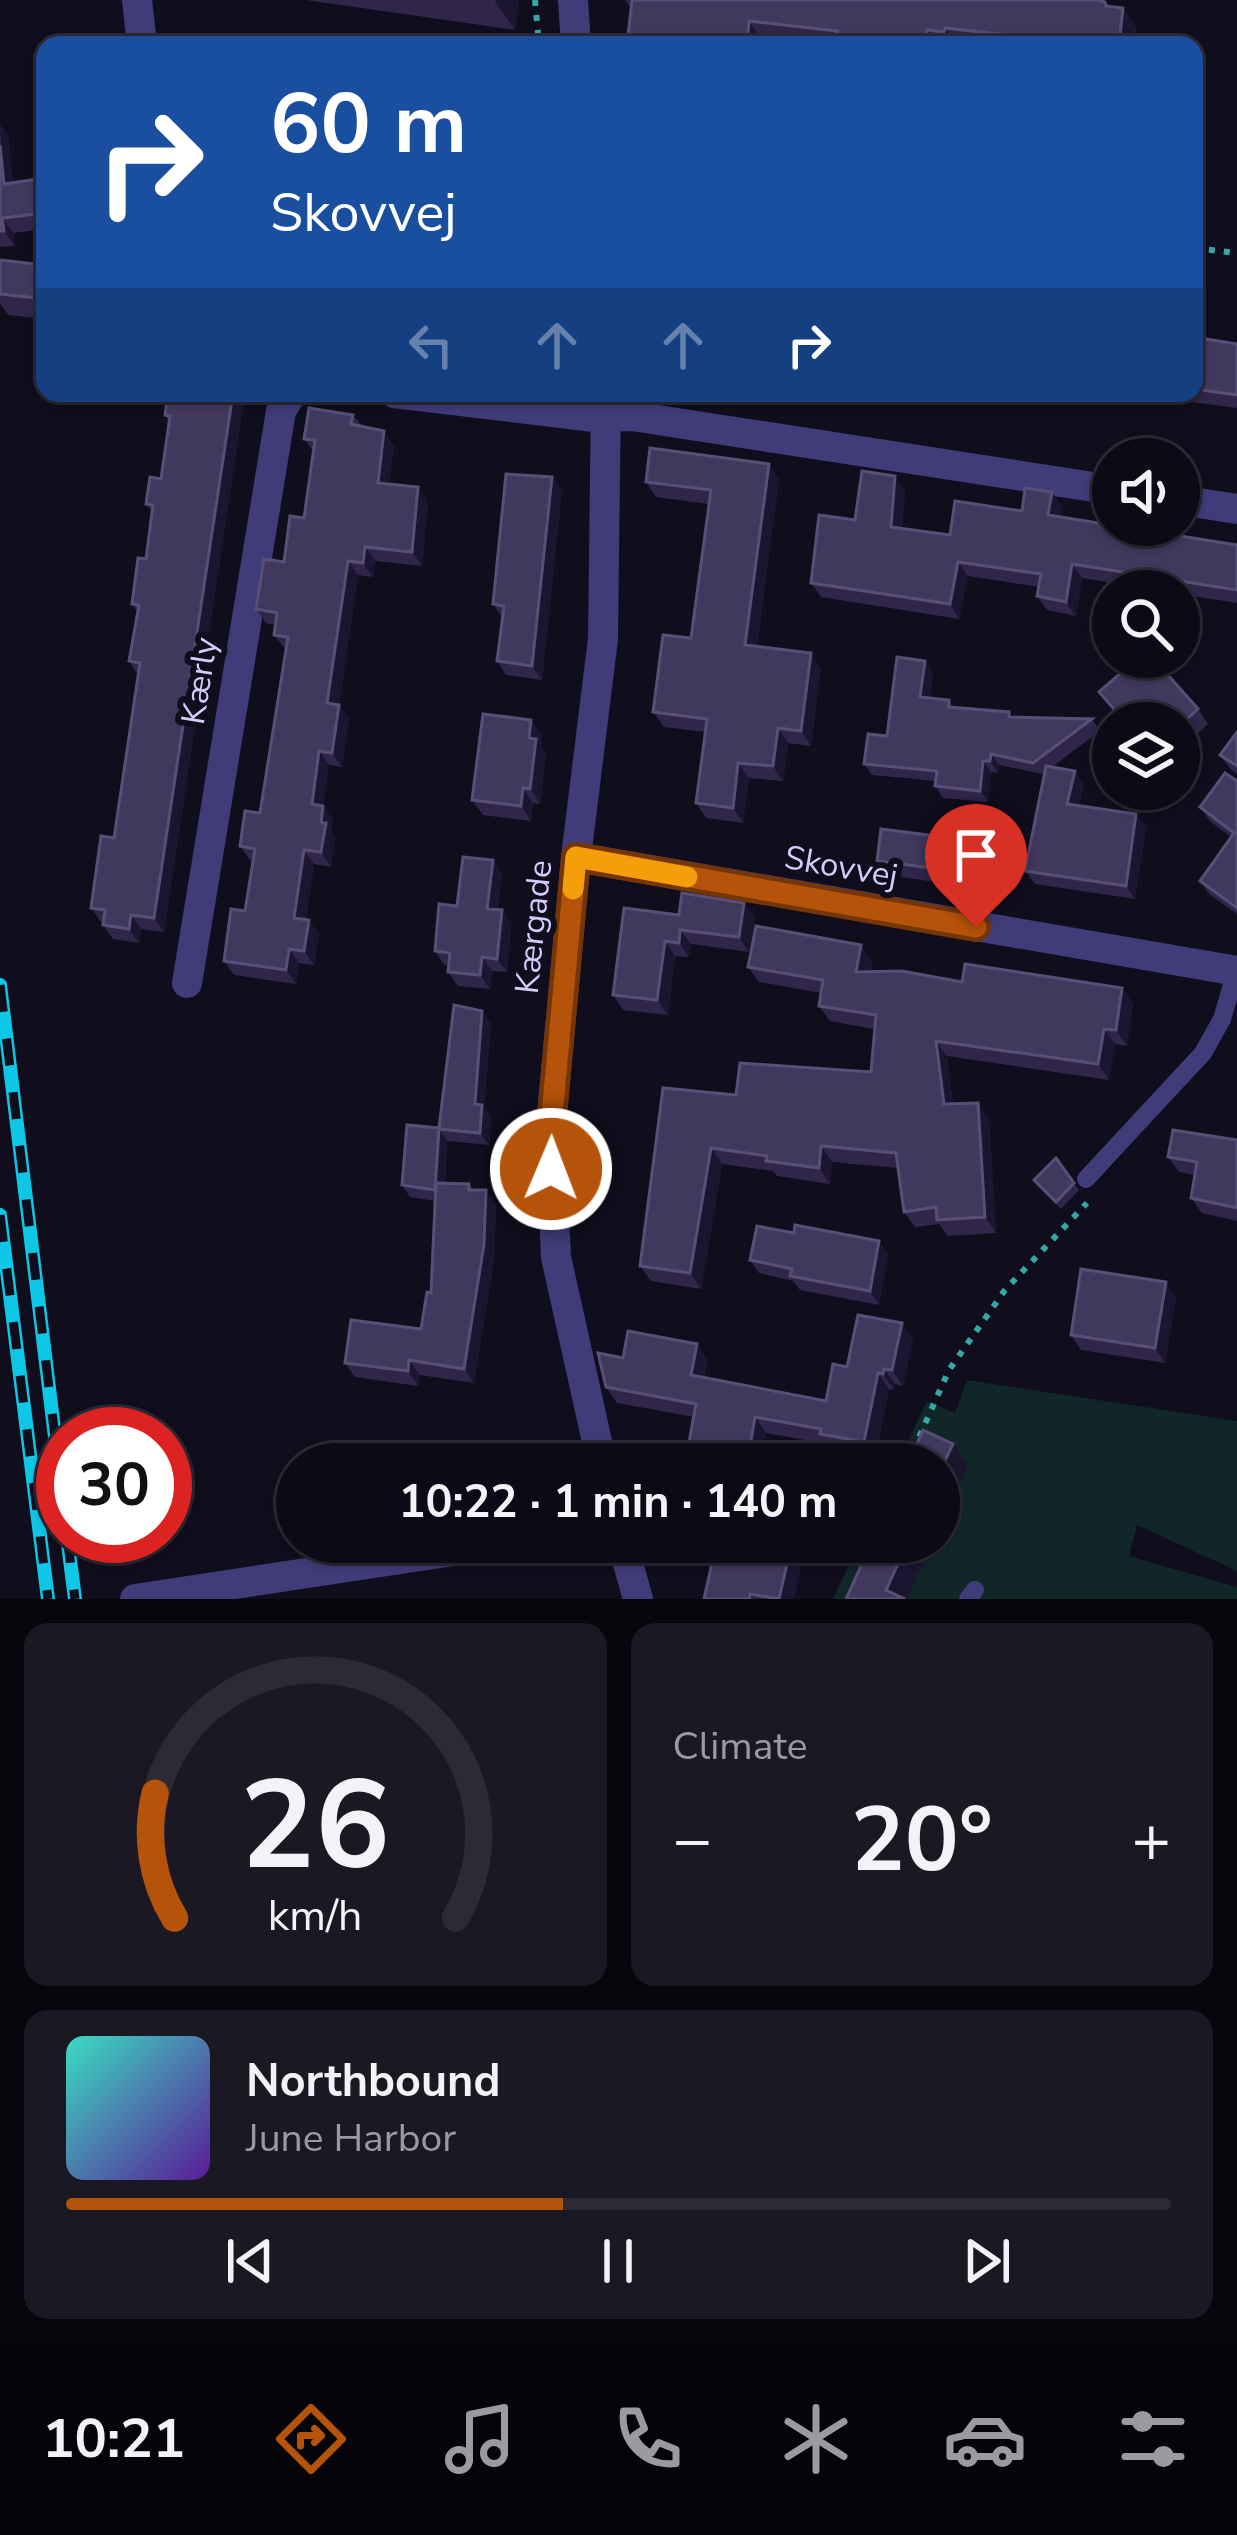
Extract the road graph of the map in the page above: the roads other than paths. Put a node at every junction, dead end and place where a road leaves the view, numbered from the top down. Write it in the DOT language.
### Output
graph roads {
  1 [pos="137,0"];
  2 [pos="572,0"];
  3 [pos="141,36"];
  4 [pos="575,36"];
  5 [pos="286,402"];
  6 [pos="554,402"];
  7 [pos="607,405"];
  8 [pos="1092,487"];
  9 [pos="1200,503"];
  10 [pos="1237,509"];
  11 [pos="576,857"];
  12 [pos="1237,971"];
  13 [pos="187,983"];
  14 [pos="1094,1184"];
  15 [pos="597,1443"];
  16 [pos="378,1563"];
  17 [pos="628,1563"];
  18 [pos="135,1599"];
  19 [pos="638,1599"];
  1 -- 3 [label="street"];
  2 -- 4 [label="street"];
  5 -- 13 [label="street, Kærly"];
  6 -- 7 [label="street"];
  7 -- 8 [label="street"];
  7 -- 11 [label="street, Kærgade"];
  9 -- 10 [label="street"];
  11 -- 12 [label="street, Skovvej"];
  11 -- 15 [label="street, Kærgade"];
  12 -- 14 [label="lane, Skovvej"];
  16 -- 18 [label="street"];
  17 -- 19 [label="street"];
}
